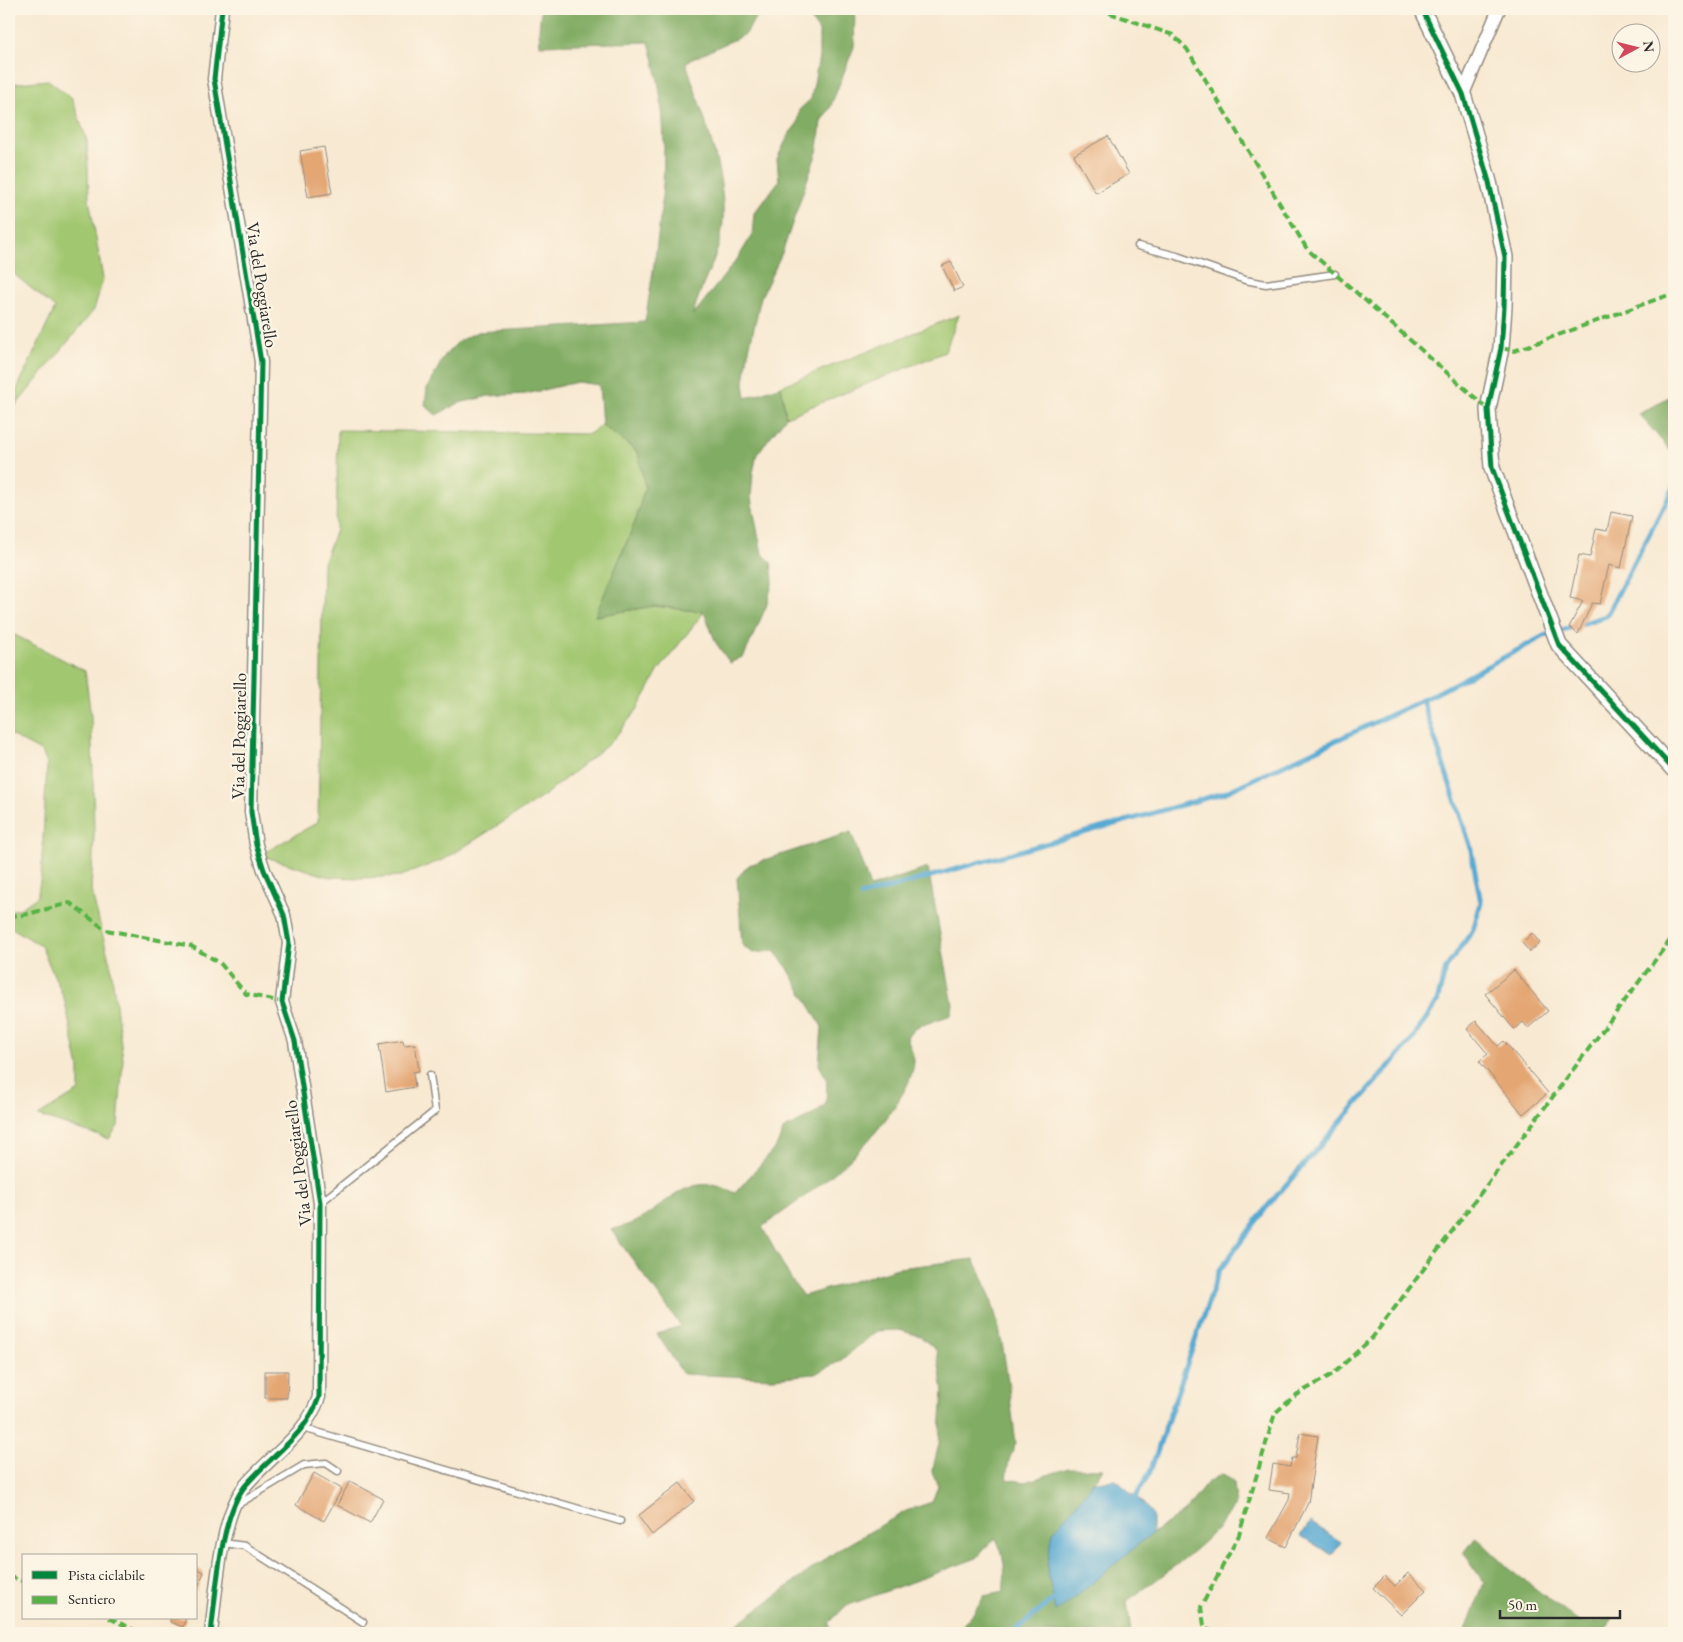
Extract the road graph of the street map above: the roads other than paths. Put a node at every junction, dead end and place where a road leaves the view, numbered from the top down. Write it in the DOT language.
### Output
graph roads {
  1 [pos="222,9"];
  2 [pos="1422,9"];
  3 [pos="1499,9"];
  4 [pos="1463,94"];
  5 [pos="1138,246"];
  6 [pos="1335,274"];
  7 [pos="1674,770"];
  8 [pos="430,1075"];
  9 [pos="320,1203"];
  10 [pos="303,1428"];
  11 [pos="338,1471"];
  12 [pos="234,1507"];
  13 [pos="620,1521"];
  14 [pos="223,1543"];
  15 [pos="363,1622"];
  16 [pos="211,1633"];
  1 -- 9 [label="street, Via del Poggiarello"];
  2 -- 4 [label="street"];
  3 -- 4 [label="street"];
  4 -- 7 [label="street"];
  5 -- 6 [label="lane"];
  8 -- 9 [label="lane"];
  9 -- 10 [label="street, Via del Poggiarello"];
  10 -- 12 [label="street, Via del Poggiarello"];
  10 -- 13 [label="lane"];
  11 -- 12 [label="lane"];
  12 -- 14 [label="street, Via del Poggiarello"];
  14 -- 15 [label="lane"];
  14 -- 16 [label="street, Via del Poggiarello"];
}
